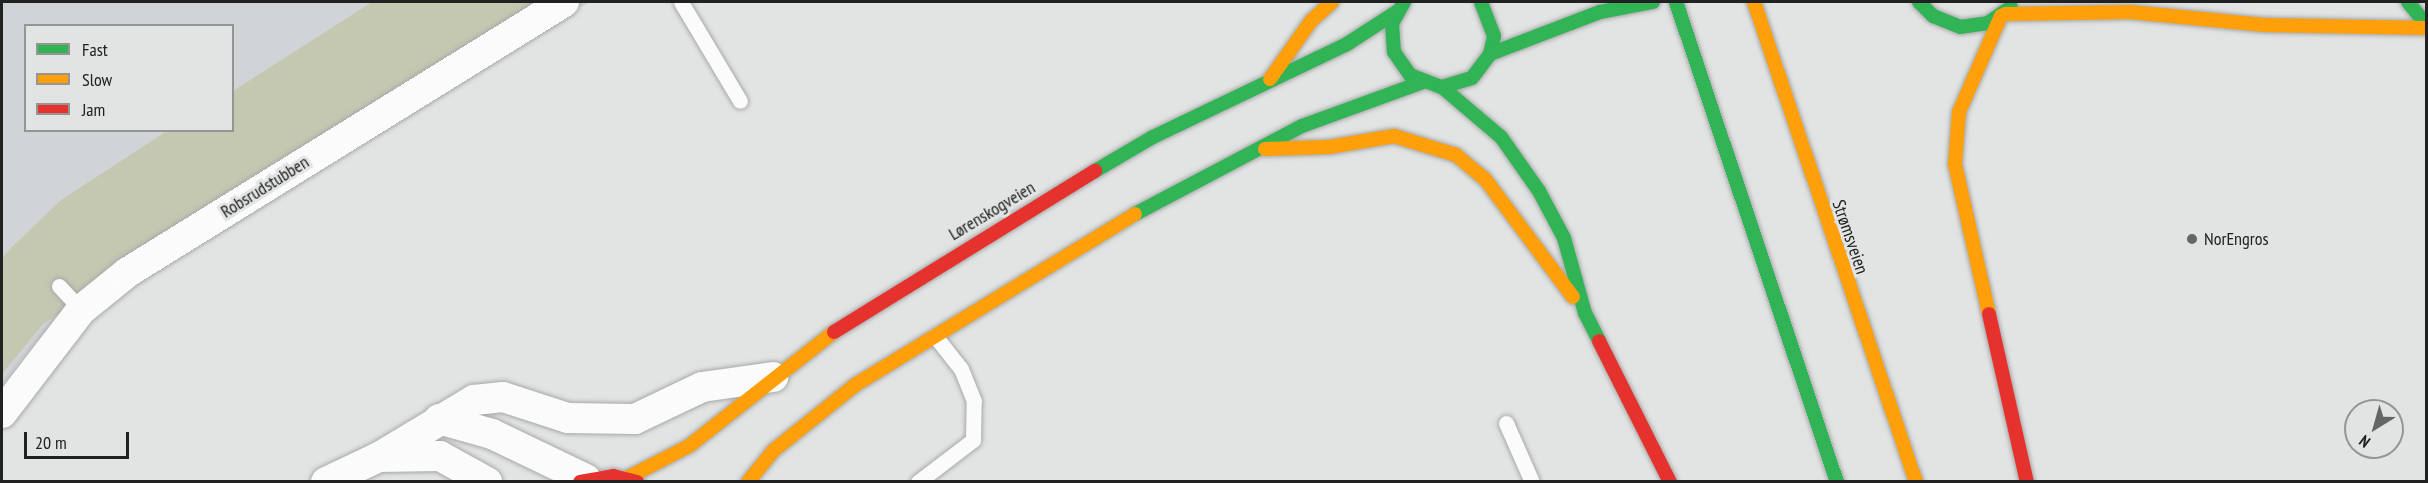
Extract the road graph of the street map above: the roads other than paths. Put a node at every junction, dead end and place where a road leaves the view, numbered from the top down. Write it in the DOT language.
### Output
graph roads {
  1 [pos="564,2"];
  2 [pos="681,2"];
  3 [pos="1332,2"];
  4 [pos="1481,2"];
  5 [pos="1653,2"];
  6 [pos="1676,2"];
  7 [pos="1754,2"];
  8 [pos="1919,2"];
  9 [pos="2016,2"];
  10 [pos="2408,2"];
  11 [pos="1903,5"];
  12 [pos="1401,6"];
  13 [pos="2003,15"];
  14 [pos="1933,16"];
  15 [pos="2427,26"];
  16 [pos="1490,54"];
  17 [pos="1270,79"];
  18 [pos="1423,82"];
  19 [pos="1442,87"];
  20 [pos="740,101"];
  21 [pos="1255,150"];
  22 [pos="59,286"];
  23 [pos="81,310"];
  24 [pos="1585,313"];
  25 [pos="935,336"];
  26 [pos="773,377"];
  27 [pos="2,413"];
  28 [pos="439,419"];
  29 [pos="1506,423"];
  30 [pos="380,457"];
  31 [pos="583,480"];
  32 [pos="632,480"];
  33 [pos="326,482"];
  34 [pos="487,482"];
  35 [pos="748,482"];
  36 [pos="918,482"];
  37 [pos="1532,482"];
  38 [pos="1670,482"];
  39 [pos="1837,482"];
  40 [pos="1916,482"];
  41 [pos="2027,482"];
  1 -- 23 [label="street, Robsrudstubben"];
  2 -- 20 [label="lane"];
  3 -- 17 [label="main road"];
  4 -- 16 [label="main road"];
  5 -- 16 [label="main road"];
  6 -- 39 [label="main road"];
  7 -- 40 [label="main road, Strømsveien"];
  8 -- 14 [label="main road"];
  9 -- 13 [label="main road"];
  10 -- 15 [label="main road"];
  11 -- 14 [label="main road"];
  12 -- 17 [label="main road, Lørenskogveien"];
  12 -- 18 [label="main road"];
  13 -- 14 [label="main road"];
  13 -- 15 [label="main road"];
  13 -- 41 [label="main road"];
  16 -- 19 [label="main road"];
  17 -- 26 [label="main road, Lørenskogveien"];
  18 -- 19 [label="main road"];
  18 -- 21 [label="main road"];
  19 -- 24 [label="main road"];
  21 -- 24 [label="main road"];
  21 -- 25 [label="main road"];
  22 -- 23 [label="lane"];
  23 -- 27 [label="street, Robsrudstubben"];
  24 -- 38 [label="main road"];
  25 -- 35 [label="main road"];
  25 -- 36 [label="lane"];
  26 -- 28 [label="street"];
  26 -- 32 [label="main road, Lørenskogveien"];
  28 -- 30 [label="street"];
  28 -- 31 [label="street"];
  29 -- 37 [label="lane"];
  30 -- 33 [label="street"];
  30 -- 34 [label="street"];
  31 -- 32 [label="main road"];
}
